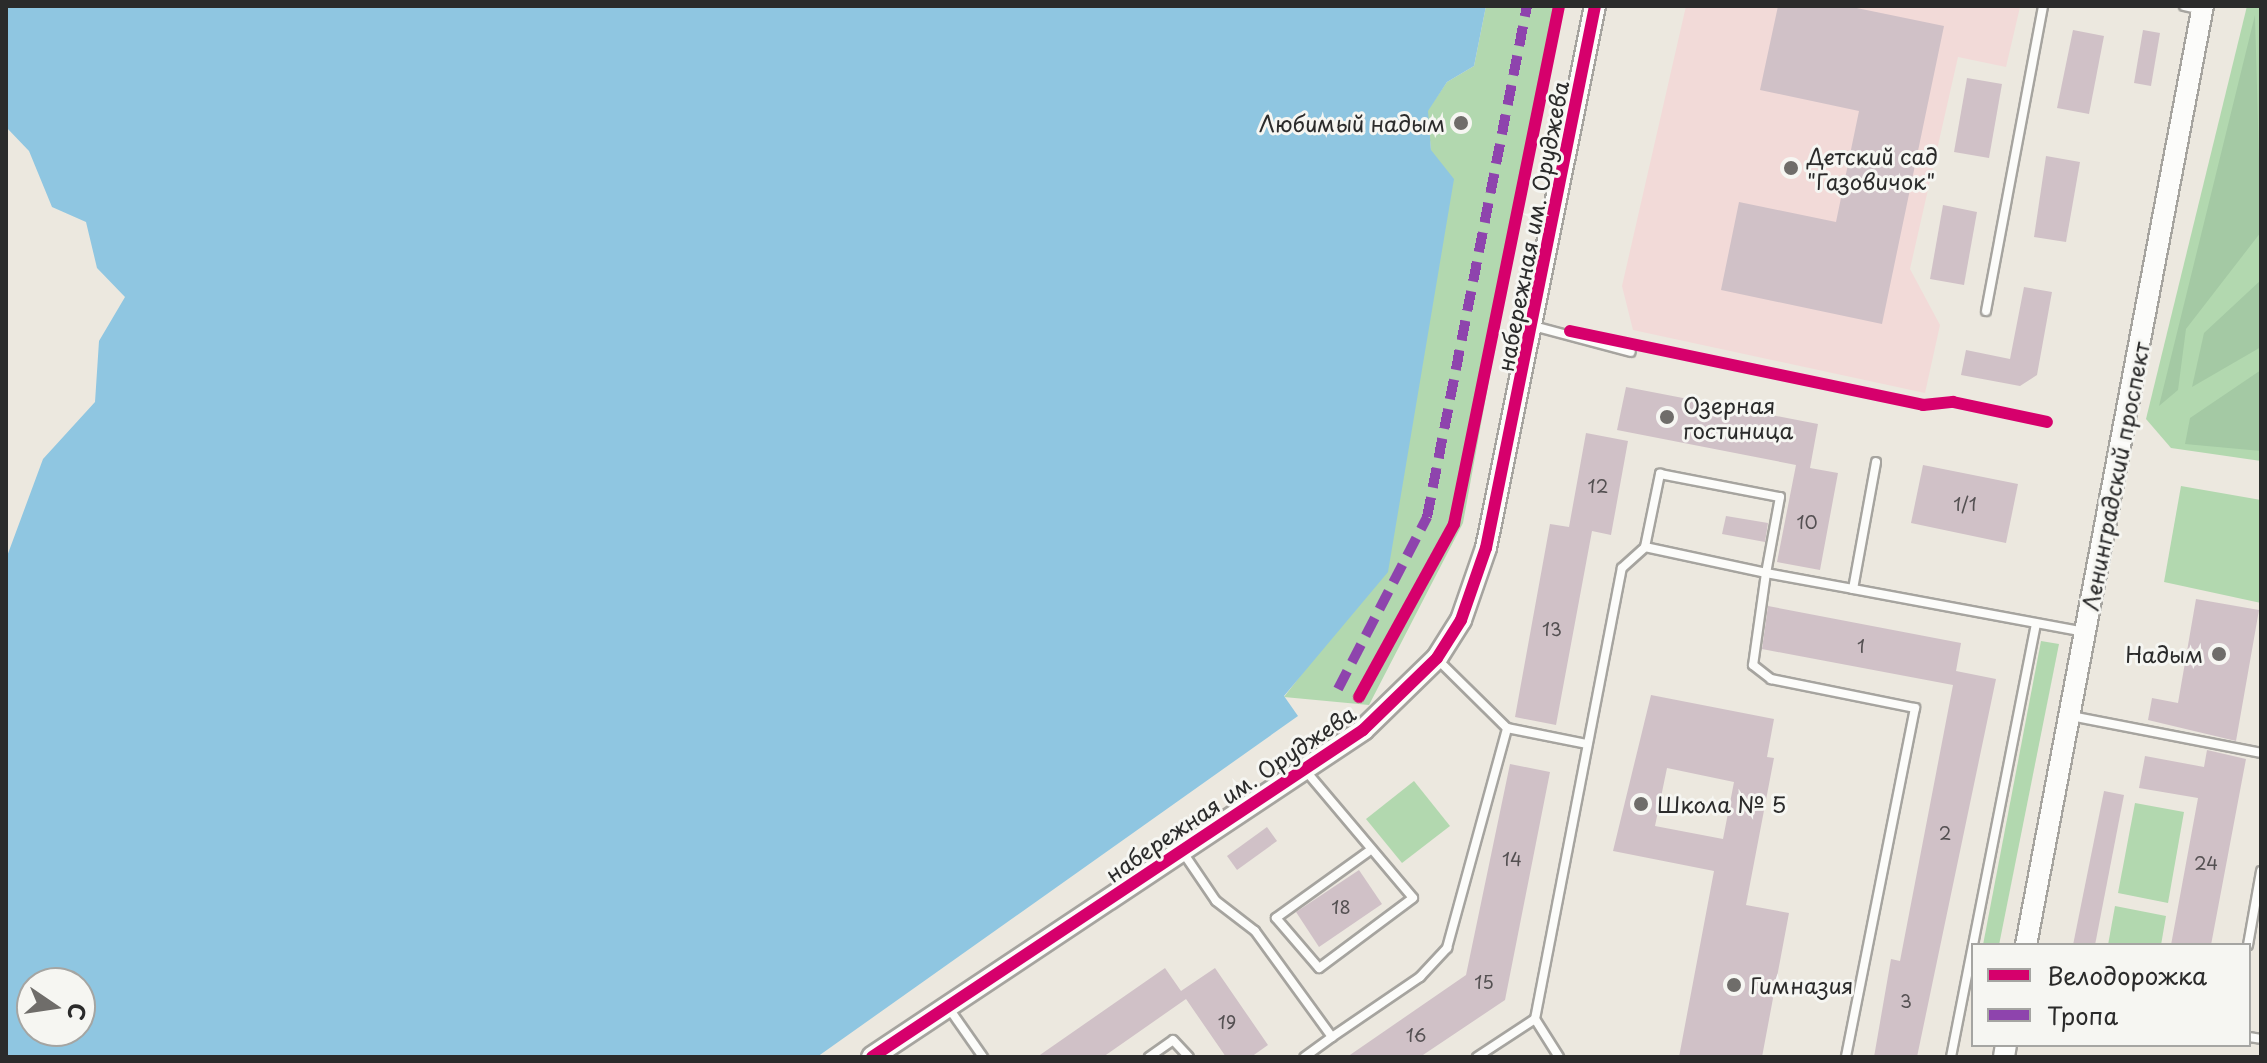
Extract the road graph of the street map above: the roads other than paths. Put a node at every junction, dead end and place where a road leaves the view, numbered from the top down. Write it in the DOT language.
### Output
graph roads {
  1 [pos="1595,6"];
  2 [pos="2043,6"];
  3 [pos="2196,7"];
  4 [pos="1986,311"];
  5 [pos="1533,326"];
  6 [pos="1631,352"];
  7 [pos="1876,462"];
  8 [pos="1645,547"];
  9 [pos="1766,573"];
  10 [pos="1853,589"];
  11 [pos="2036,624"];
  12 [pos="2086,632"];
  13 [pos="1437,658"];
  14 [pos="2071,716"];
  15 [pos="1507,728"];
  16 [pos="1587,744"];
  17 [pos="2261,753"];
  18 [pos="1305,770"];
  19 [pos="1182,850"];
  20 [pos="1368,852"];
  21 [pos="2261,871"];
  22 [pos="1973,943"];
  23 [pos="2026,943"];
  24 [pos="2248,943"];
  25 [pos="1971,955"];
  26 [pos="947,1006"];
  27 [pos="1535,1019"];
  28 [pos="1332,1037"];
  29 [pos="872,1057"];
  30 [pos="983,1057"];
  31 [pos="1149,1057"];
  32 [pos="1189,1057"];
  33 [pos="1304,1057"];
  34 [pos="1477,1057"];
  35 [pos="1559,1057"];
  36 [pos="1846,1057"];
  37 [pos="1951,1057"];
  1 -- 5 [label="street, набережная им. Оруджева"];
  2 -- 4 [label="lane"];
  3 -- 12 [label="street, Ленинградский проспект"];
  5 -- 6 [label="lane"];
  5 -- 13 [label="street, набережная им. Оруджева"];
  7 -- 10 [label="lane"];
  8 -- 9 [label="lane"];
  8 -- 9 [label="lane"];
  8 -- 16 [label="lane"];
  9 -- 10 [label="lane"];
  9 -- 36 [label="lane"];
  10 -- 11 [label="lane"];
  11 -- 12 [label="lane"];
  11 -- 22 [label="lane"];
  12 -- 14 [label="street, Ленинградский проспект"];
  13 -- 15 [label="lane"];
  13 -- 18 [label="street, набережная им. Оруджева"];
  14 -- 17 [label="lane"];
  14 -- 23 [label="street, Ленинградский проспект"];
  15 -- 16 [label="lane"];
  15 -- 28 [label="lane"];
  16 -- 27 [label="lane"];
  18 -- 19 [label="street, набережная им. Оруджева"];
  18 -- 20 [label="lane"];
  19 -- 26 [label="street, набережная им. Оруджева"];
  19 -- 28 [label="lane"];
  20 -- 20 [label="lane"];
  21 -- 24 [label="lane"];
  25 -- 37 [label="lane"];
  26 -- 29 [label="street, набережная им. Оруджева"];
  26 -- 30 [label="lane"];
  27 -- 34 [label="lane"];
  27 -- 35 [label="lane"];
  28 -- 33 [label="lane"];
  31 -- 32 [label="lane"];
}
